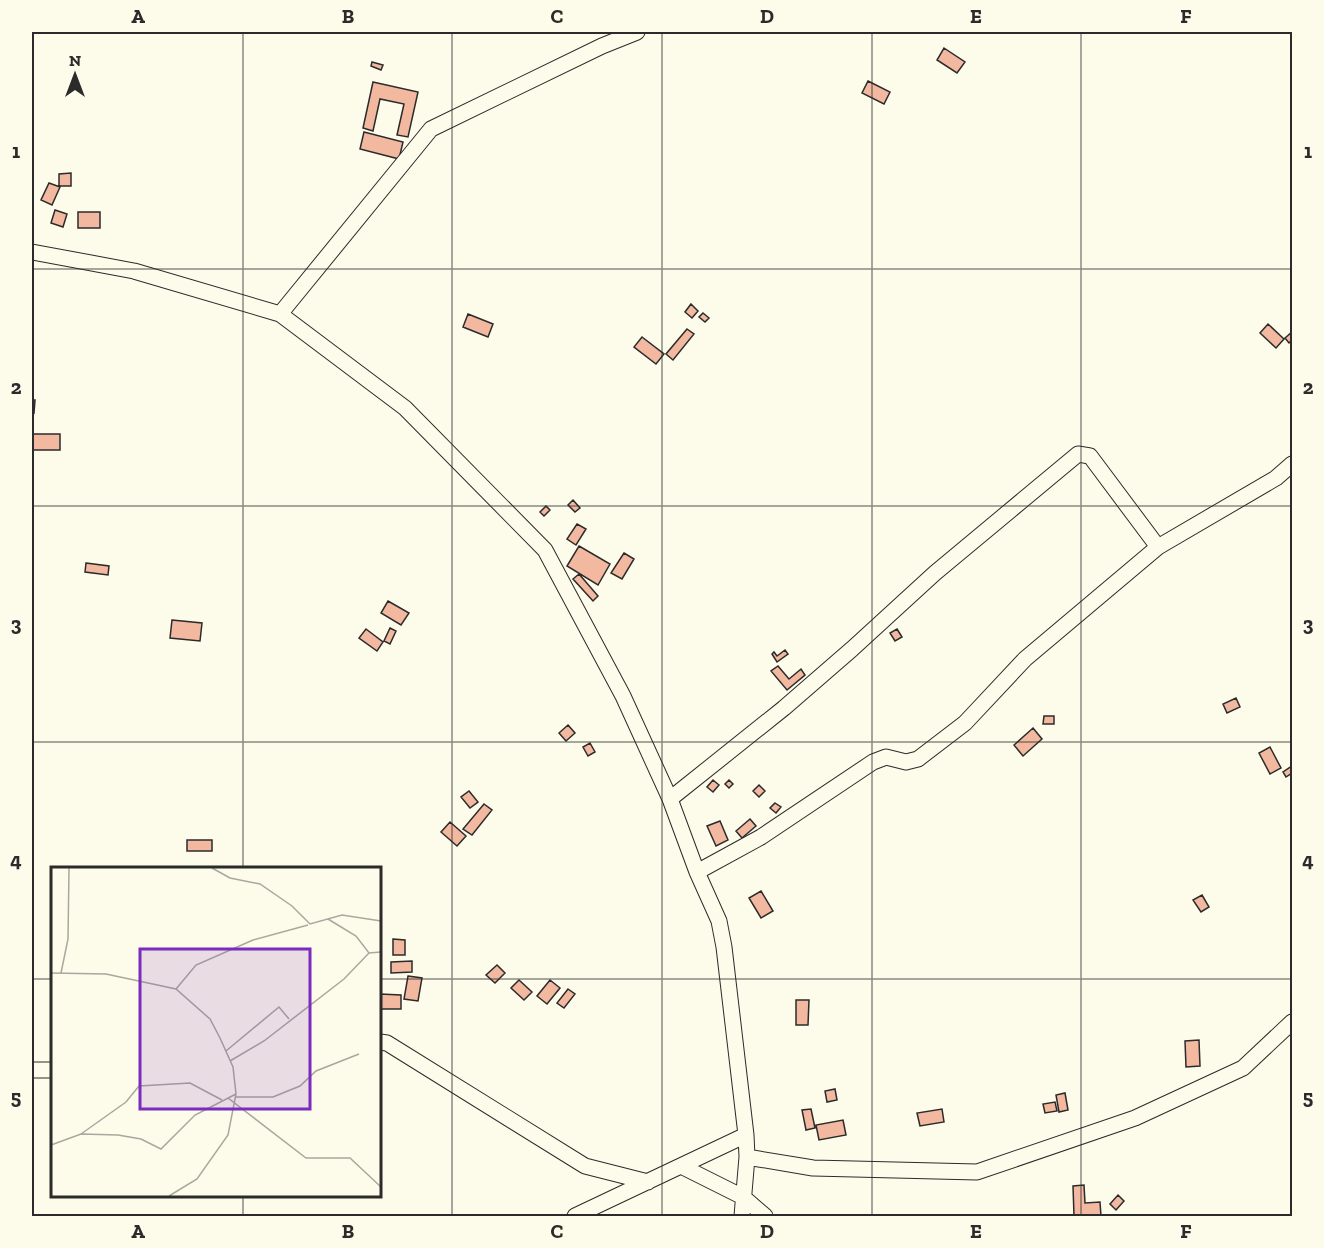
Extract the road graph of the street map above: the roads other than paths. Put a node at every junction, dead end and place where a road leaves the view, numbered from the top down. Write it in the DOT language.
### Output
graph roads {
  1 [pos="637,32"];
  2 [pos="32,252"];
  3 [pos="280,314"];
  4 [pos="1293,464"];
  5 [pos="1158,547"];
  6 [pos="670,799"];
  7 [pos="697,872"];
  8 [pos="1293,1022"];
  9 [pos="381,1042"];
  10 [pos="32,1070"];
  11 [pos="51,1070"];
  12 [pos="746,1136"];
  13 [pos="747,1157"];
  14 [pos="681,1166"];
  15 [pos="648,1182"];
  16 [pos="743,1197"];
  17 [pos="575,1216"];
  18 [pos="741,1216"];
  19 [pos="765,1216"];
  1 -- 3 [label="street"];
  2 -- 3 [label="street"];
  3 -- 6 [label="street"];
  4 -- 5 [label="street"];
  5 -- 6 [label="street"];
  5 -- 7 [label="street"];
  6 -- 7 [label="street"];
  7 -- 12 [label="street"];
  8 -- 13 [label="street"];
  9 -- 15 [label="street"];
  10 -- 11 [label="street"];
  12 -- 13 [label="street"];
  12 -- 14 [label="street"];
  13 -- 16 [label="street"];
  14 -- 15 [label="street"];
  14 -- 16 [label="street"];
  15 -- 17 [label="street"];
  16 -- 18 [label="street"];
  16 -- 19 [label="street"];
}
